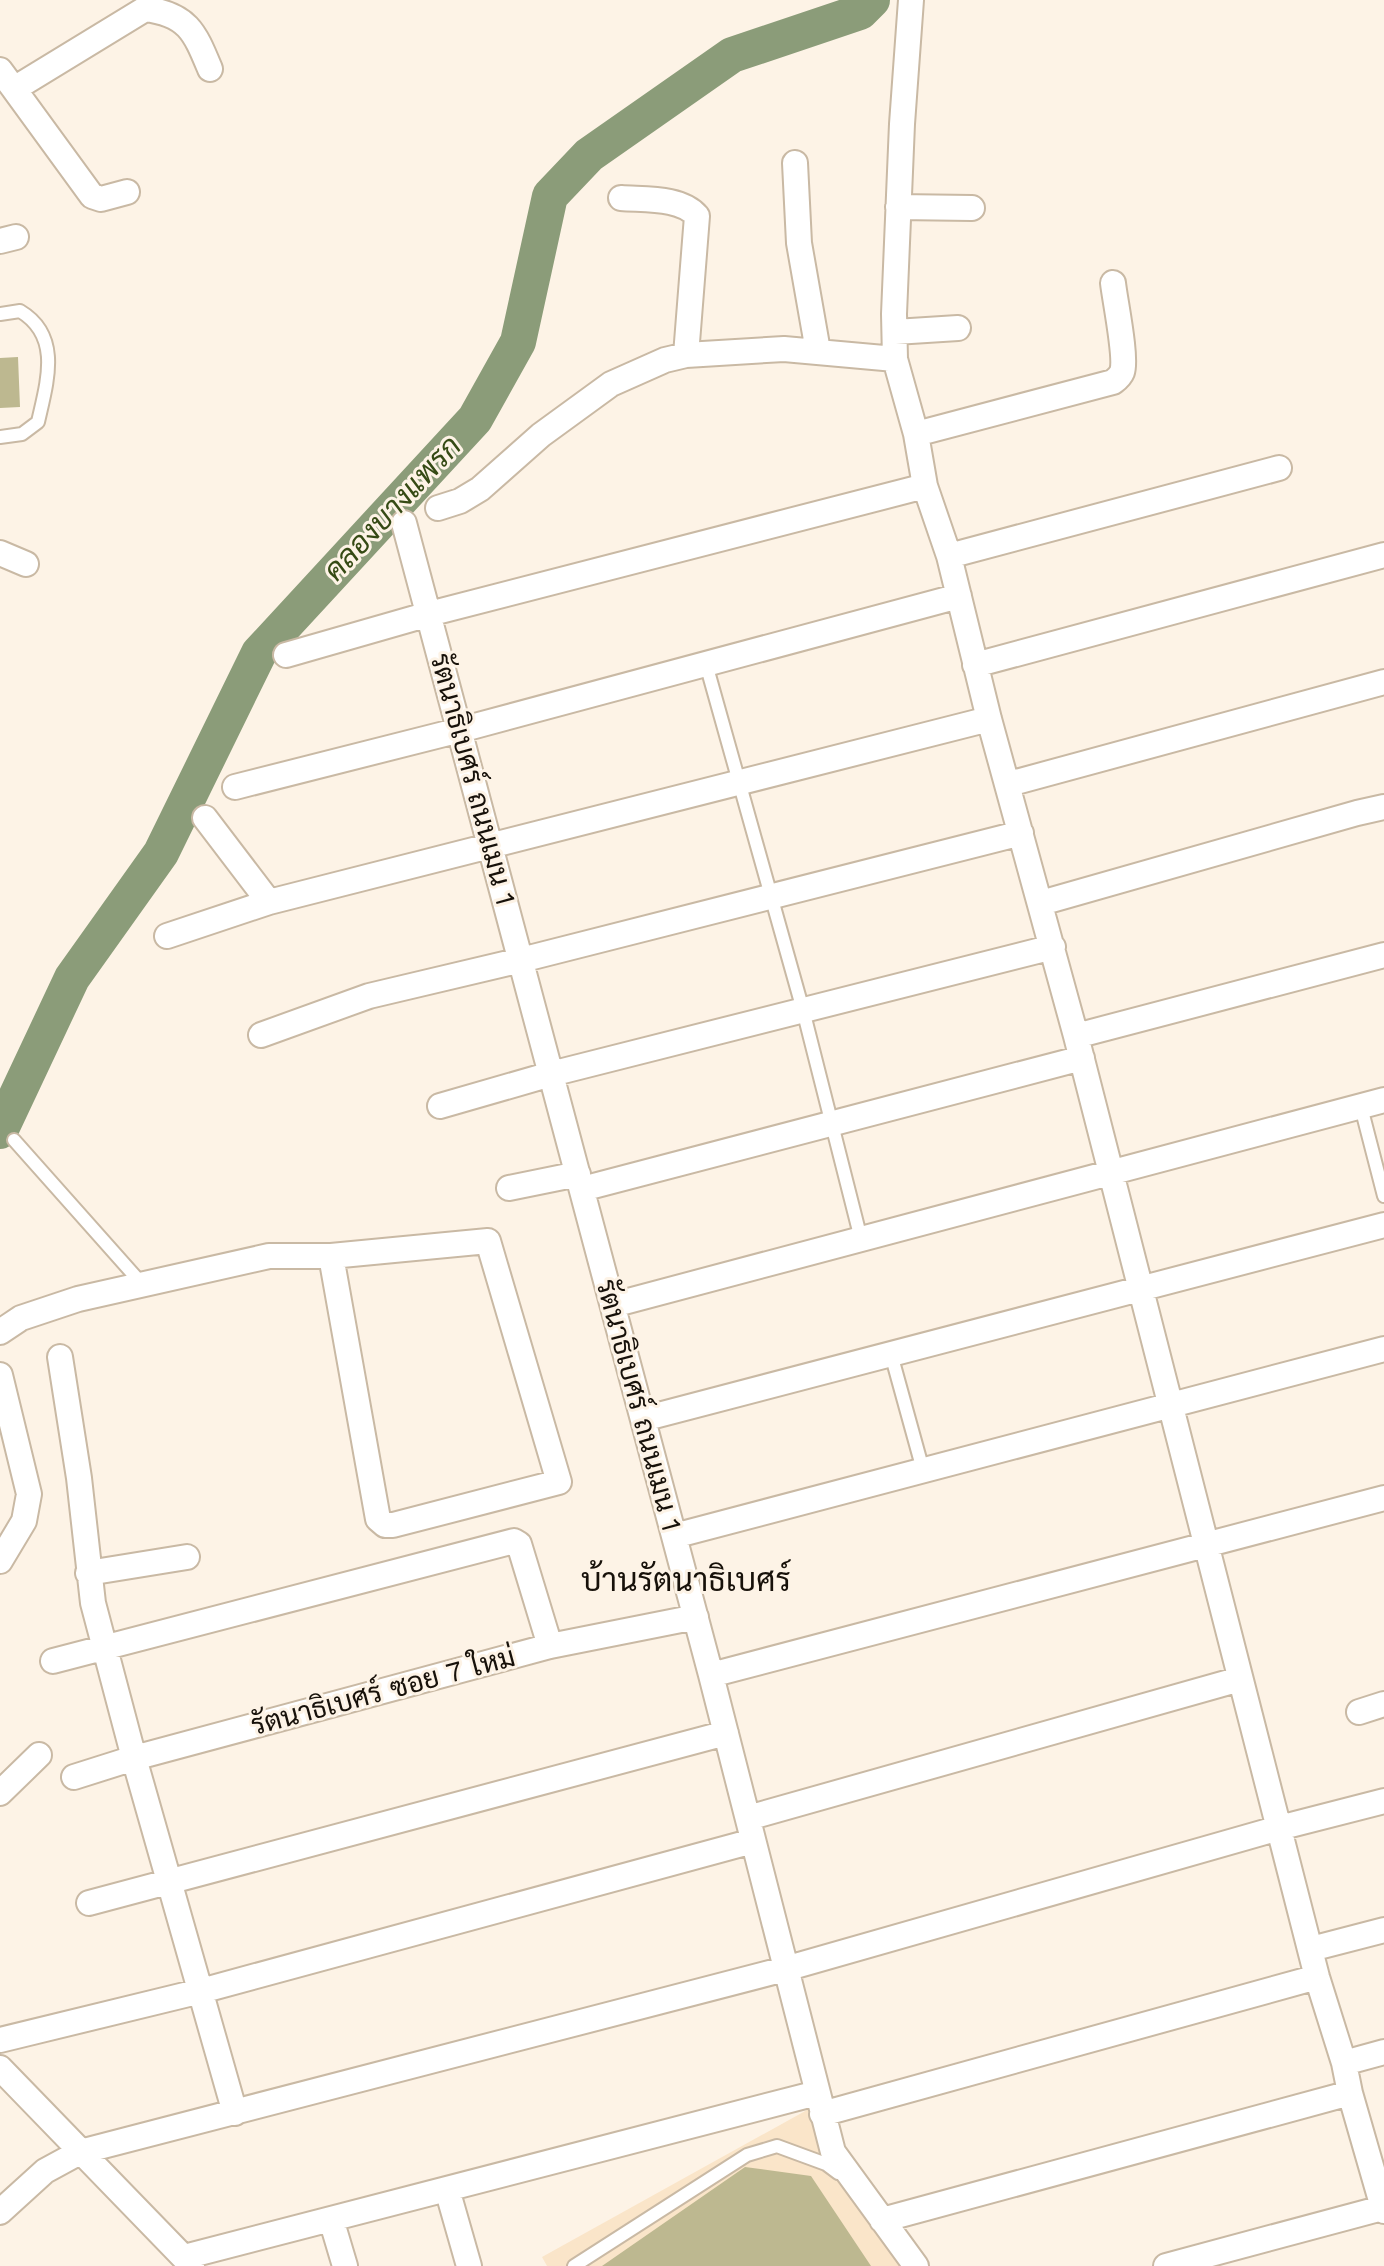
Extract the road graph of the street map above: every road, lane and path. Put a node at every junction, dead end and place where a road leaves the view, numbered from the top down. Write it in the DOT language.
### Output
graph roads {
  1 [pos="911,0"];
  2 [pos="210,69"];
  3 [pos="7,80"];
  4 [pos="795,163"];
  5 [pos="127,192"];
  6 [pos="621,198"];
  7 [pos="898,207"];
  8 [pos="972,208"];
  9 [pos="1113,283"];
  10 [pos="0,314"];
  11 [pos="958,328"];
  12 [pos="895,332"];
  13 [pos="818,351"];
  14 [pos="686,355"];
  15 [pos="895,359"];
  16 [pos="916,434"];
  17 [pos="0,437"];
  18 [pos="1279,468"];
  19 [pos="925,486"];
  20 [pos="438,508"];
  21 [pos="404,523"];
  22 [pos="0,553"];
  23 [pos="1384,555"];
  24 [pos="949,556"];
  25 [pos="26,564"];
  26 [pos="959,596"];
  27 [pos="429,614"];
  28 [pos="286,655"];
  29 [pos="706,664"];
  30 [pos="975,665"];
  31 [pos="1384,682"];
  32 [pos="989,719"];
  33 [pos="460,730"];
  34 [pos="740,781"];
  35 [pos="1009,784"];
  36 [pos="235,787"];
  37 [pos="1384,807"];
  38 [pos="205,818"];
  39 [pos="1021,833"];
  40 [pos="490,844"];
  41 [pos="772,896"];
  42 [pos="269,902"];
  43 [pos="1041,903"];
  44 [pos="167,936"];
  45 [pos="1053,947"];
  46 [pos="1384,955"];
  47 [pos="521,960"];
  48 [pos="803,1010"];
  49 [pos="261,1035"];
  50 [pos="1079,1047"];
  51 [pos="551,1074"];
  52 [pos="1373,1104"];
  53 [pos="440,1106"];
  54 [pos="831,1124"];
  55 [pos="14,1140"];
  56 [pos="1112,1173"];
  57 [pos="580,1181"];
  58 [pos="509,1188"];
  59 [pos="1384,1196"];
  60 [pos="1384,1225"];
  61 [pos="861,1239"];
  62 [pos="331,1256"];
  63 [pos="142,1284"];
  64 [pos="1140,1289"];
  65 [pos="613,1305"];
  66 [pos="0,1332"];
  67 [pos="1384,1349"];
  68 [pos="891,1354"];
  69 [pos="60,1357"];
  70 [pos="0,1375"];
  71 [pos="1169,1405"];
  72 [pos="643,1419"];
  73 [pos="923,1470"];
  74 [pos="1384,1498"];
  75 [pos="674,1536"];
  76 [pos="1206,1544"];
  77 [pos="187,1557"];
  78 [pos="0,1561"];
  79 [pos="88,1573"];
  80 [pos="696,1617"];
  81 [pos="550,1646"];
  82 [pos="106,1648"];
  83 [pos="53,1661"];
  84 [pos="711,1675"];
  85 [pos="1240,1679"];
  86 [pos="1384,1704"];
  87 [pos="1359,1712"];
  88 [pos="726,1733"];
  89 [pos="39,1755"];
  90 [pos="134,1758"];
  91 [pos="74,1777"];
  92 [pos="0,1793"];
  93 [pos="1384,1801"];
  94 [pos="1279,1828"];
  95 [pos="750,1830"];
  96 [pos="171,1882"];
  97 [pos="89,1903"];
  98 [pos="1384,1930"];
  99 [pos="1311,1949"];
  100 [pos="785,1969"];
  101 [pos="1317,1977"];
  102 [pos="201,1991"];
  103 [pos="0,2040"];
  104 [pos="1384,2052"];
  105 [pos="1344,2063"];
  106 [pos="0,2068"];
  107 [pos="1350,2093"];
  108 [pos="819,2103"];
  109 [pos="235,2113"];
  110 [pos="80,2152"];
  111 [pos="1380,2178"];
  112 [pos="447,2189"];
  113 [pos="1383,2209"];
  114 [pos="0,2212"];
  115 [pos="331,2219"];
  116 [pos="882,2220"];
  117 [pos="188,2262"];
  118 [pos="345,2266"];
  119 [pos="469,2266"];
  120 [pos="574,2266"];
  121 [pos="908,2266"];
  122 [pos="916,2266"];
  123 [pos="1166,2266"];
  1 -- 7 [label="street"];
  2 -- 3 [label="street"];
  3 -- 5 [label="street"];
  4 -- 13 [label="street"];
  6 -- 14 [label="street"];
  7 -- 8 [label="street"];
  7 -- 12 [label="street"];
  9 -- 16 [label="street"];
  10 -- 17 [label="lane"];
  11 -- 12 [label="street"];
  12 -- 15 [label="street"];
  13 -- 14 [label="street"];
  13 -- 15 [label="street"];
  14 -- 20 [label="street"];
  15 -- 16 [label="street"];
  16 -- 19 [label="street"];
  18 -- 24 [label="street"];
  19 -- 24 [label="street"];
  19 -- 27 [label="street"];
  21 -- 27 [label="street, รัตนาธิเบศร์ ถนนเมน 1"];
  22 -- 25 [label="street"];
  23 -- 30 [label="street"];
  24 -- 26 [label="street"];
  26 -- 29 [label="street"];
  26 -- 30 [label="street"];
  27 -- 28 [label="street"];
  27 -- 33 [label="street, รัตนาธิเบศร์ ถนนเมน 1"];
  29 -- 33 [label="street"];
  29 -- 34 [label="lane"];
  30 -- 32 [label="street"];
  31 -- 35 [label="street"];
  32 -- 34 [label="street"];
  32 -- 35 [label="street"];
  33 -- 36 [label="street"];
  33 -- 40 [label="street, รัตนาธิเบศร์ ถนนเมน 1"];
  34 -- 40 [label="street"];
  34 -- 41 [label="lane"];
  35 -- 39 [label="street"];
  37 -- 43 [label="street"];
  38 -- 42 [label="street"];
  39 -- 41 [label="street"];
  39 -- 43 [label="street"];
  40 -- 42 [label="street"];
  40 -- 47 [label="street, รัตนาธิเบศร์ ถนนเมน 1"];
  41 -- 47 [label="street"];
  41 -- 48 [label="lane"];
  42 -- 44 [label="street"];
  43 -- 45 [label="street"];
  45 -- 48 [label="street"];
  45 -- 50 [label="street"];
  46 -- 50 [label="street"];
  47 -- 49 [label="street"];
  47 -- 51 [label="street, รัตนาธิเบศร์ ถนนเมน 1"];
  48 -- 51 [label="street"];
  48 -- 54 [label="lane"];
  50 -- 54 [label="street"];
  50 -- 56 [label="street"];
  51 -- 53 [label="street"];
  51 -- 57 [label="street, รัตนาธิเบศร์ ถนนเมน 1"];
  52 -- 56 [label="street"];
  52 -- 59 [label="lane"];
  54 -- 57 [label="street"];
  54 -- 61 [label="lane"];
  55 -- 63 [label="lane"];
  56 -- 61 [label="street"];
  56 -- 64 [label="street"];
  57 -- 58 [label="street"];
  57 -- 65 [label="street, รัตนาธิเบศร์ ถนนเมน 1"];
  60 -- 64 [label="street"];
  61 -- 65 [label="street"];
  62 -- 62 [label="street"];
  62 -- 63 [label="street"];
  63 -- 66 [label="street"];
  64 -- 68 [label="street"];
  64 -- 71 [label="street"];
  65 -- 72 [label="street, รัตนาธิเบศร์ ถนนเมน 1"];
  67 -- 71 [label="street"];
  68 -- 72 [label="street"];
  68 -- 73 [label="lane"];
  69 -- 79 [label="street"];
  70 -- 78 [label="street"];
  71 -- 73 [label="street"];
  71 -- 76 [label="street"];
  72 -- 75 [label="street, รัตนาธิเบศร์ ถนนเมน 1"];
  73 -- 75 [label="street"];
  74 -- 76 [label="street"];
  75 -- 80 [label="street, รัตนาธิเบศร์ ถนนเมน 1"];
  76 -- 84 [label="street"];
  76 -- 85 [label="street"];
  77 -- 79 [label="street"];
  79 -- 82 [label="street"];
  80 -- 81 [label="street, รัตนาธิเบศร์ ซอย 7 ใหม่"];
  80 -- 84 [label="street, รัตนาธิเบศร์ ถนนเมน 1"];
  81 -- 82 [label="street"];
  81 -- 90 [label="street, รัตนาธิเบศร์ ซอย 7 ใหม่"];
  82 -- 83 [label="street"];
  82 -- 90 [label="street"];
  84 -- 88 [label="street, รัตนาธิเบศร์ ถนนเมน 1"];
  85 -- 94 [label="street"];
  85 -- 95 [label="street"];
  86 -- 87 [label="street"];
  88 -- 95 [label="street, รัตนาธิเบศร์ ถนนเมน 1"];
  88 -- 96 [label="street"];
  89 -- 92 [label="street"];
  90 -- 91 [label="street, รัตนาธิเบศร์ ซอย 7 ใหม่"];
  90 -- 96 [label="street"];
  93 -- 94 [label="street"];
  94 -- 99 [label="street"];
  94 -- 100 [label="street"];
  95 -- 100 [label="street, รัตนาธิเบศร์ ถนนเมน 1"];
  95 -- 102 [label="street"];
  96 -- 97 [label="street"];
  96 -- 102 [label="street"];
  98 -- 99 [label="street"];
  99 -- 101 [label="street"];
  100 -- 108 [label="street, รัตนาธิเบศร์ ถนนเมน 1"];
  100 -- 109 [label="street"];
  101 -- 105 [label="street"];
  101 -- 108 [label="street"];
  102 -- 103 [label="street"];
  102 -- 109 [label="street"];
  104 -- 105 [label="street"];
  105 -- 107 [label="street"];
  106 -- 110 [label="street"];
  107 -- 111 [label="street"];
  107 -- 116 [label="street"];
  108 -- 112 [label="street"];
  108 -- 116 [label="street, รัตนาธิเบศร์ ถนนเมน 1"];
  109 -- 110 [label="street"];
  110 -- 114 [label="street"];
  110 -- 117 [label="street"];
  111 -- 113 [label="street"];
  112 -- 115 [label="street"];
  112 -- 119 [label="street"];
  113 -- 123 [label="street"];
  115 -- 117 [label="street"];
  115 -- 118 [label="street"];
  116 -- 122 [label="street, รัตนาธิเบศร์ ถนนเมน 1"];
  120 -- 121 [label="lane"];
}
